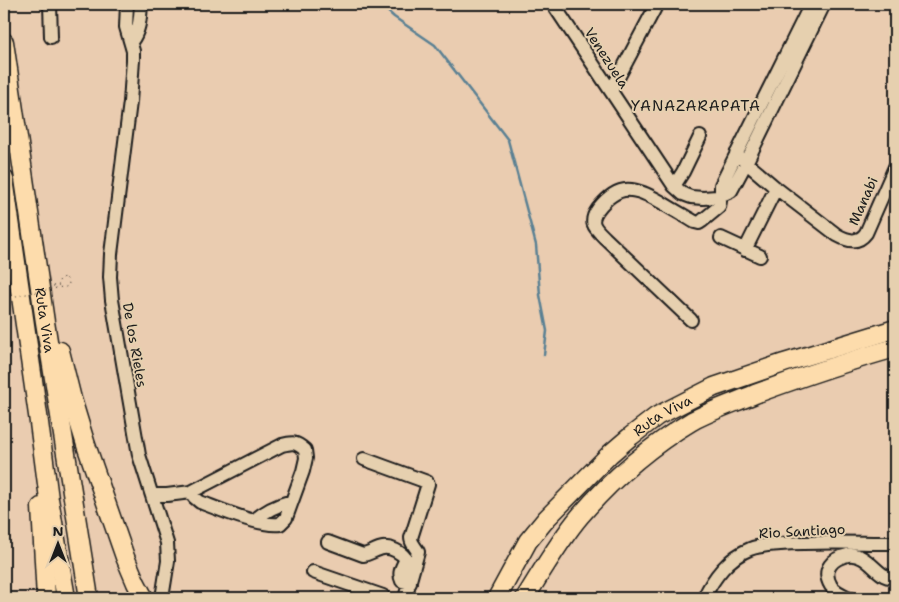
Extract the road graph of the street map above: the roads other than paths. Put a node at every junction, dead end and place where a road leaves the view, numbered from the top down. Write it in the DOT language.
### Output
graph roads {
  1 [pos="50,4"];
  2 [pos="127,4"];
  3 [pos="141,4"];
  4 [pos="553,4"];
  5 [pos="657,4"];
  6 [pos="811,4"];
  7 [pos="824,4"];
  8 [pos="51,37"];
  9 [pos="4,42"];
  10 [pos="131,42"];
  11 [pos="610,91"];
  12 [pos="700,137"];
  13 [pos="736,154"];
  14 [pos="746,163"];
  15 [pos="895,167"];
  16 [pos="4,179"];
  17 [pos="674,186"];
  18 [pos="776,188"];
  19 [pos="719,196"];
  20 [pos="721,238"];
  21 [pos="745,250"];
  22 [pos="760,256"];
  23 [pos="691,320"];
  24 [pos="45,322"];
  25 [pos="895,329"];
  26 [pos="895,348"];
  27 [pos="42,444"];
  28 [pos="364,460"];
  29 [pos="192,492"];
  30 [pos="152,495"];
  31 [pos="292,501"];
  32 [pos="254,521"];
  33 [pos="328,542"];
  34 [pos="895,543"];
  35 [pos="313,572"];
  36 [pos="895,576"];
  37 [pos="410,583"];
  38 [pos="160,595"];
  39 [pos="46,598"];
  40 [pos="66,598"];
  41 [pos="90,598"];
  42 [pos="144,598"];
  43 [pos="384,598"];
  44 [pos="405,598"];
  45 [pos="496,598"];
  46 [pos="525,598"];
  47 [pos="704,598"];
  48 [pos="850,598"];
  1 -- 8 [label="street"];
  2 -- 10 [label="street, De los Rieles"];
  3 -- 10 [label="street"];
  4 -- 11 [label="street, Venezuela"];
  5 -- 11 [label="street"];
  6 -- 13 [label="street"];
  7 -- 14 [label="street"];
  9 -- 24 [label="highway, Ruta Viva"];
  10 -- 30 [label="street, De los Rieles"];
  11 -- 17 [label="street, Venezuela"];
  12 -- 17 [label="street"];
  13 -- 14 [label="street"];
  13 -- 19 [label="street"];
  14 -- 18 [label="street"];
  14 -- 19 [label="street"];
  15 -- 18 [label="street, Manabi"];
  16 -- 27 [label="highway, Ruta Viva"];
  17 -- 19 [label="street, Venezuela"];
  18 -- 21 [label="street"];
  19 -- 23 [label="street"];
  20 -- 21 [label="street"];
  21 -- 22 [label="street"];
  24 -- 41 [label="highway, Ruta Viva"];
  24 -- 42 [label="highway"];
  25 -- 45 [label="highway, Ruta Viva"];
  26 -- 46 [label="highway, Ruta Viva"];
  27 -- 39 [label="highway"];
  27 -- 40 [label="highway, Ruta Viva"];
  28 -- 37 [label="street"];
  29 -- 30 [label="street"];
  29 -- 31 [label="street"];
  29 -- 32 [label="street"];
  30 -- 38 [label="street, De los Rieles"];
  31 -- 32 [label="street"];
  31 -- 32 [label="street"];
  33 -- 37 [label="street"];
  34 -- 47 [label="street, Rio Santiago"];
  35 -- 43 [label="street"];
  36 -- 48 [label="street"];
  37 -- 44 [label="street"];
}
